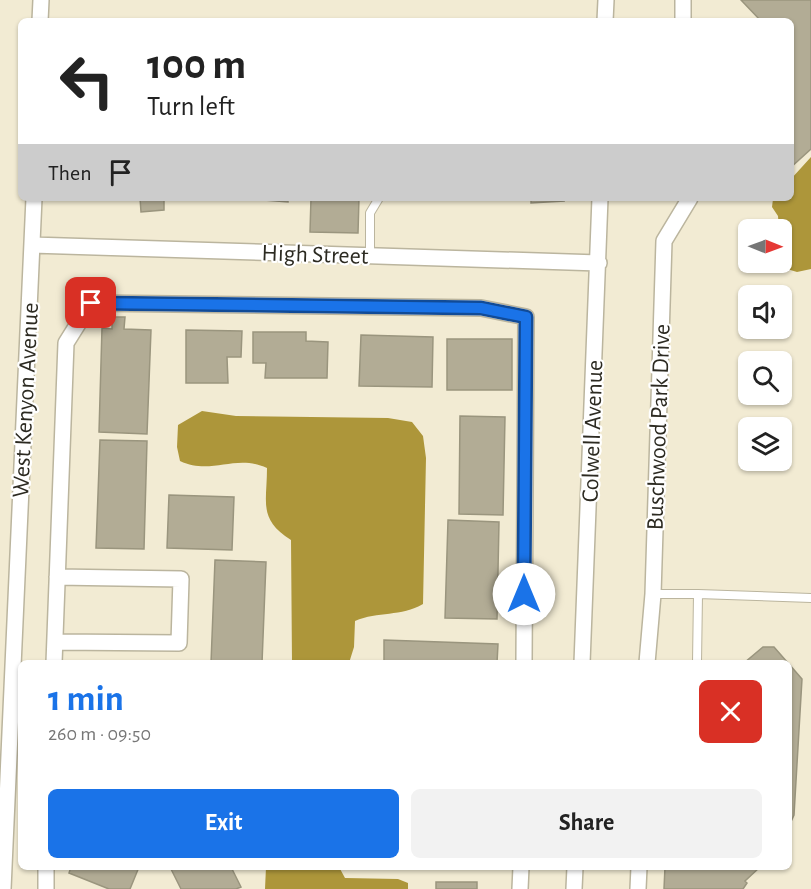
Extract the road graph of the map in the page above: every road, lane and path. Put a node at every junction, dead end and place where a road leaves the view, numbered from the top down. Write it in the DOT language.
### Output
graph roads {
  1 [pos="41,0"];
  2 [pos="606,0"];
  3 [pos="683,0"];
  4 [pos="40,18"];
  5 [pos="605,18"];
  6 [pos="683,18"];
  7 [pos="34,201"];
  8 [pos="377,201"];
  9 [pos="600,201"];
  10 [pos="688,201"];
  11 [pos="32,245"];
  12 [pos="370,256"];
  13 [pos="599,263"];
  14 [pos="57,577"];
  15 [pos="653,594"];
  16 [pos="698,594"];
  17 [pos="811,598"];
  18 [pos="55,642"];
  19 [pos="54,660"];
  20 [pos="524,660"];
  21 [pos="582,660"];
  22 [pos="647,660"];
  23 [pos="697,660"];
  24 [pos="46,870"];
  25 [pos="521,870"];
  26 [pos="575,870"];
  27 [pos="639,870"];
  28 [pos="3,889"];
  29 [pos="46,889"];
  30 [pos="520,889"];
  31 [pos="574,889"];
  32 [pos="638,889"];
  1 -- 4 [label="street"];
  2 -- 5 [label="street"];
  3 -- 6 [label="street"];
  7 -- 11 [label="street, West Kenyon Avenue"];
  8 -- 12 [label="lane"];
  9 -- 13 [label="street, Colwell Avenue"];
  10 -- 15 [label="street, Buschwood Park Drive"];
  11 -- 12 [label="street, High Street"];
  11 -- 28 [label="street, West Kenyon Avenue"];
  12 -- 13 [label="street, High Street"];
  13 -- 21 [label="street, Colwell Avenue"];
  14 -- 18 [label="street"];
  14 -- 18 [label="street"];
  14 -- 20 [label="street"];
  15 -- 16 [label="lane"];
  15 -- 22 [label="street, Buschwood Park Drive"];
  16 -- 17 [label="lane"];
  16 -- 23 [label="lane"];
  18 -- 19 [label="street"];
  24 -- 29 [label="street"];
  25 -- 30 [label="street"];
  26 -- 31 [label="street"];
  27 -- 32 [label="street"];
}
